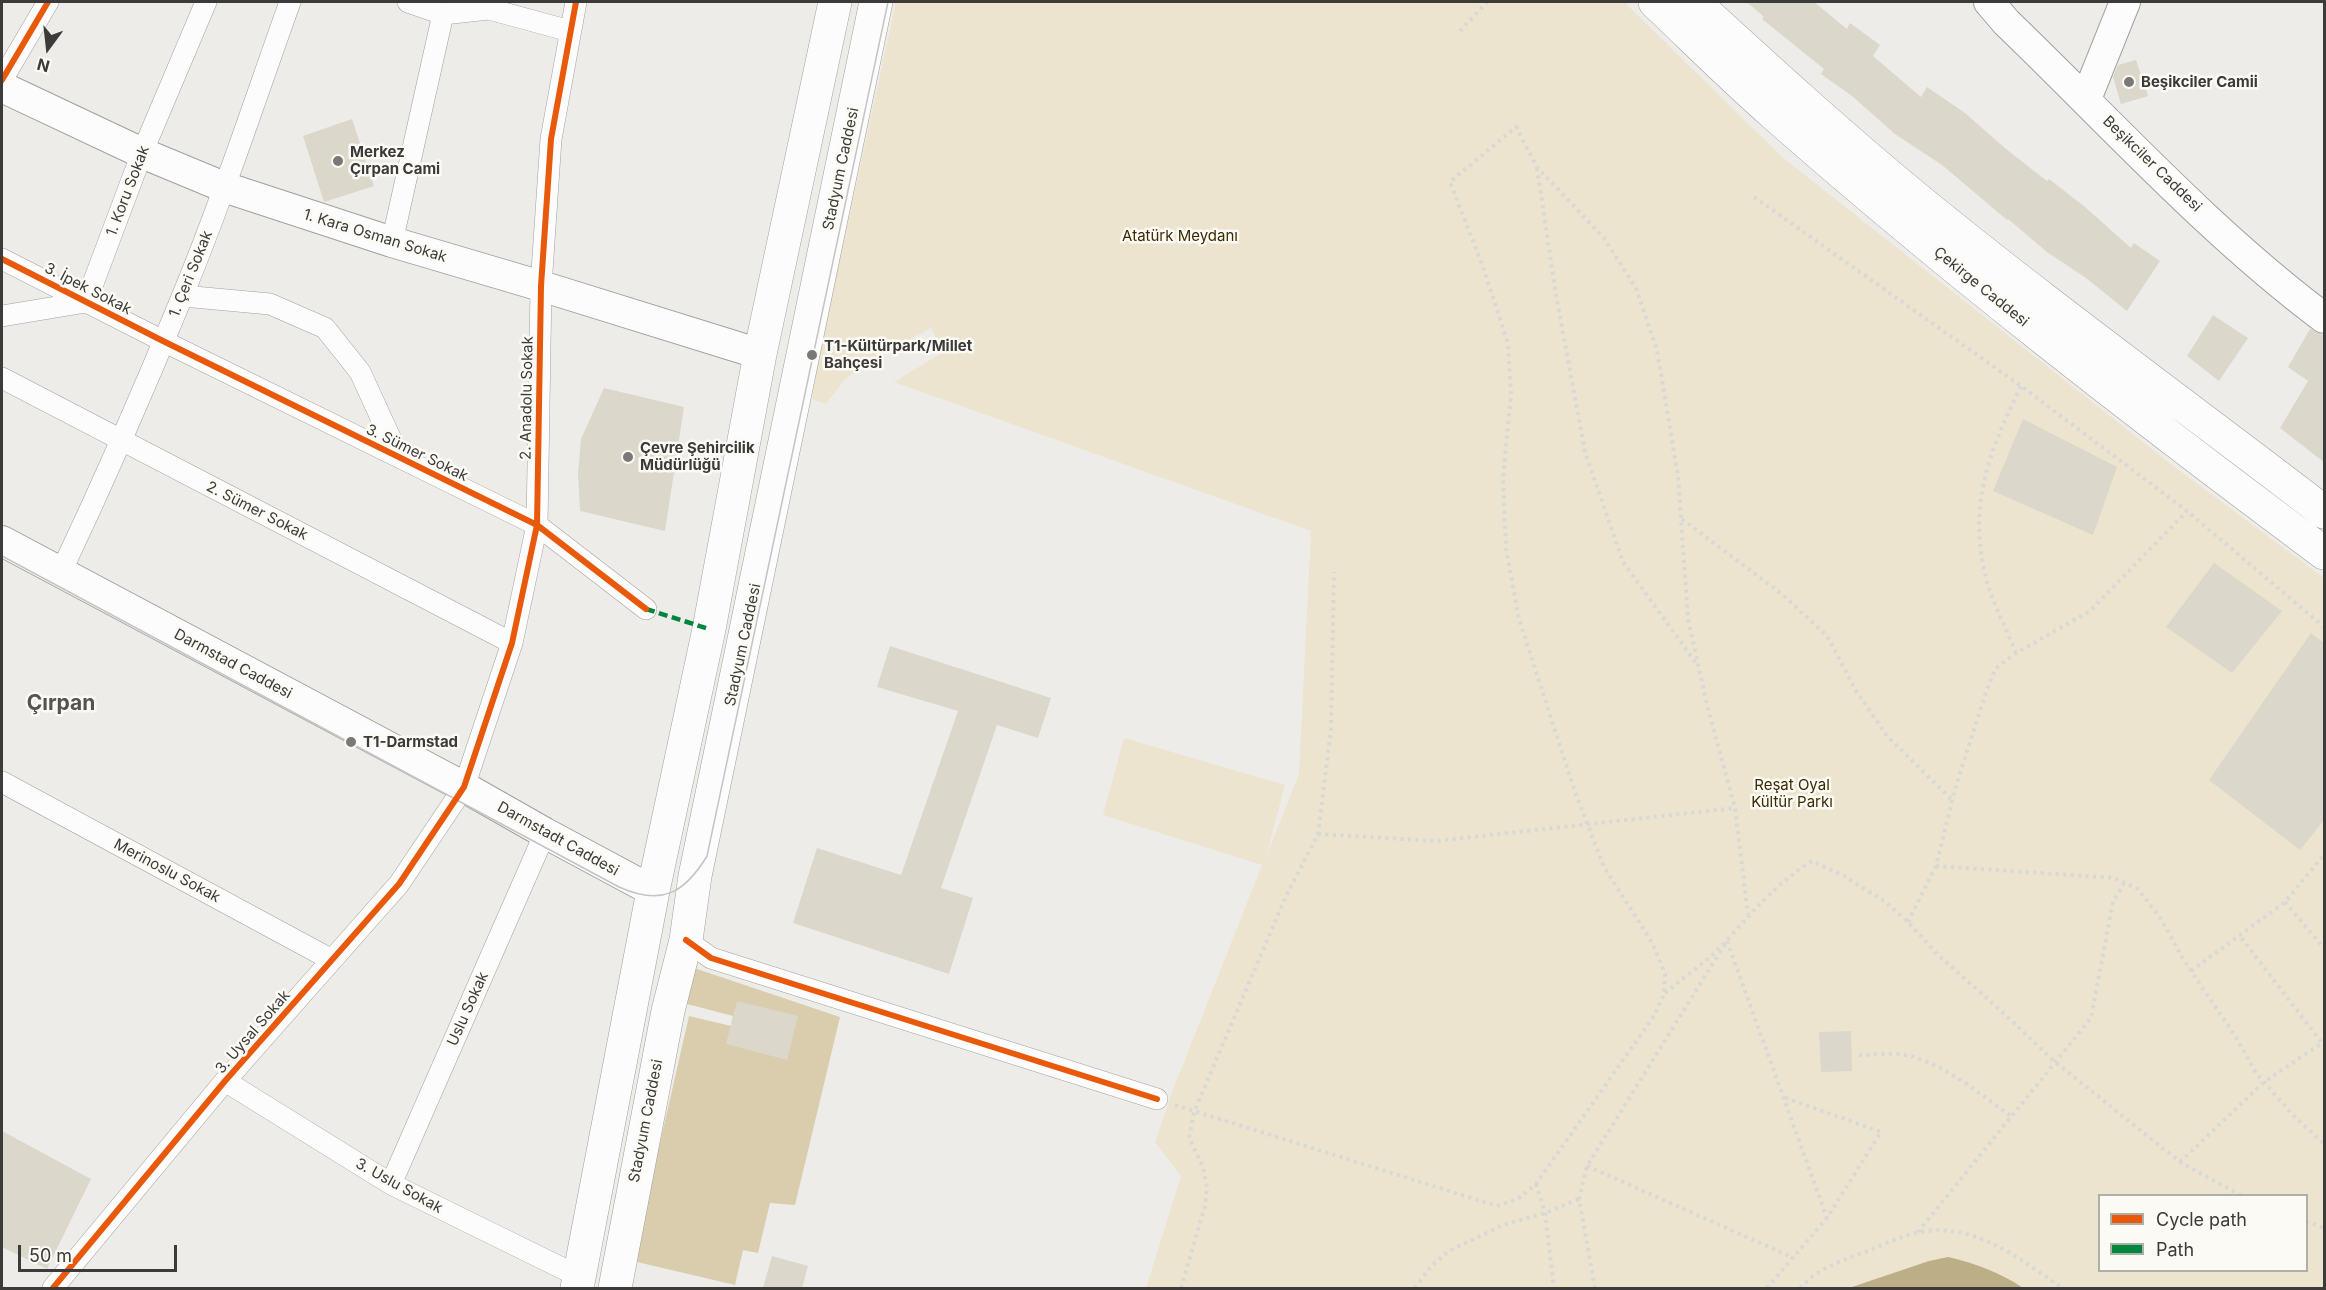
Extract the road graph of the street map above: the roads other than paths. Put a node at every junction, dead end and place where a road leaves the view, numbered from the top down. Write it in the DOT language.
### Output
graph roads {
  1 [pos="48,2"];
  2 [pos="206,2"];
  3 [pos="290,2"];
  4 [pos="408,2"];
  5 [pos="576,2"];
  6 [pos="835,2"];
  7 [pos="876,2"];
  8 [pos="1655,2"];
  9 [pos="1694,2"];
  10 [pos="1989,2"];
  11 [pos="2125,2"];
  12 [pos="491,5"];
  13 [pos="442,14"];
  14 [pos="570,31"];
  15 [pos="2,80"];
  16 [pos="2,87"];
  17 [pos="2085,99"];
  18 [pos="142,153"];
  19 [pos="224,187"];
  20 [pos="392,242"];
  21 [pos="2,259"];
  22 [pos="541,286"];
  23 [pos="183,296"];
  24 [pos="86,302"];
  25 [pos="2,316"];
  26 [pos="2325,318"];
  27 [pos="163,341"];
  28 [pos="760,354"];
  29 [pos="2,378"];
  30 [pos="122,441"];
  31 [pos="399,457"];
  32 [pos="2325,512"];
  33 [pos="537,525"];
  34 [pos="2,541"];
  35 [pos="2325,552"];
  36 [pos="61,572"];
  37 [pos="646,609"];
  38 [pos="512,643"];
  39 [pos="2,782"];
  40 [pos="464,787"];
  41 [pos="544,833"];
  42 [pos="653,891"];
  43 [pos="686,940"];
  44 [pos="332,960"];
  45 [pos="225,1081"];
  46 [pos="1157,1099"];
  47 [pos="391,1184"];
  48 [pos="579,1283"];
  49 [pos="53,1288"];
  50 [pos="615,1288"];
  1 -- 15 [label="street"];
  2 -- 18 [label="street, 1. Koru Sokak"];
  3 -- 19 [label="street, 1. Çeri Sokak"];
  4 -- 13 [label="street"];
  5 -- 14 [label="street, 2. Anadolu Sokak"];
  6 -- 28 [label="main road"];
  7 -- 43 [label="main road, Stadyum Caddesi"];
  8 -- 35 [label="main road, Çekirge Caddesi"];
  9 -- 32 [label="main road, Çekirge Caddesi"];
  10 -- 17 [label="main road, Beşikciler Caddesi"];
  11 -- 17 [label="main road"];
  12 -- 13 [label="street"];
  12 -- 14 [label="street"];
  13 -- 20 [label="street"];
  14 -- 22 [label="street, 2. Anadolu Sokak"];
  16 -- 18 [label="main road, 1. Kara Osman Sokak"];
  17 -- 26 [label="main road, Beşikciler Caddesi"];
  18 -- 19 [label="main road, 1. Kara Osman Sokak"];
  18 -- 24 [label="street, 1. Koru Sokak"];
  19 -- 20 [label="main road, 1. Kara Osman Sokak"];
  19 -- 23 [label="street, 1. Çeri Sokak"];
  20 -- 22 [label="main road, 1. Kara Osman Sokak"];
  21 -- 24 [label="street, 3. İpek Sokak"];
  22 -- 28 [label="main road, 1. Kara Osman Sokak"];
  22 -- 33 [label="street, 2. Anadolu Sokak"];
  23 -- 27 [label="street, 1. Çeri Sokak"];
  23 -- 31 [label="street"];
  24 -- 25 [label="street"];
  24 -- 27 [label="street, 3. İpek Sokak"];
  27 -- 30 [label="street, 1. Çeri Sokak"];
  27 -- 31 [label="street, 3. Sümer Sokak"];
  28 -- 42 [label="main road"];
  29 -- 30 [label="street, 2. Sümer Sokak"];
  30 -- 36 [label="street, 1. Çeri Sokak"];
  30 -- 38 [label="street, 2. Sümer Sokak"];
  31 -- 33 [label="street, 3. Sümer Sokak"];
  33 -- 37 [label="street, 3. Sümer Sokak"];
  33 -- 38 [label="street, 2. Anadolu Sokak"];
  34 -- 36 [label="main road, Darmstad Caddesi"];
  36 -- 40 [label="main road, Darmstad Caddesi"];
  38 -- 40 [label="street, 2. Anadolu Sokak"];
  39 -- 44 [label="street, Merinoslu Sokak"];
  40 -- 41 [label="main road, Darmstadt Caddesi"];
  40 -- 44 [label="street, 3. Uysal Sokak"];
  41 -- 42 [label="main road, Darmstadt Caddesi"];
  41 -- 47 [label="street, Uslu Sokak"];
  42 -- 48 [label="main road"];
  43 -- 46 [label="street"];
  43 -- 50 [label="main road, Stadyum Caddesi"];
  44 -- 45 [label="street, 3. Uysal Sokak"];
  45 -- 47 [label="street, 3. Uslu Sokak"];
  45 -- 49 [label="street, 3. Uysal Sokak"];
  47 -- 48 [label="street, 3. Uslu Sokak"];
}
